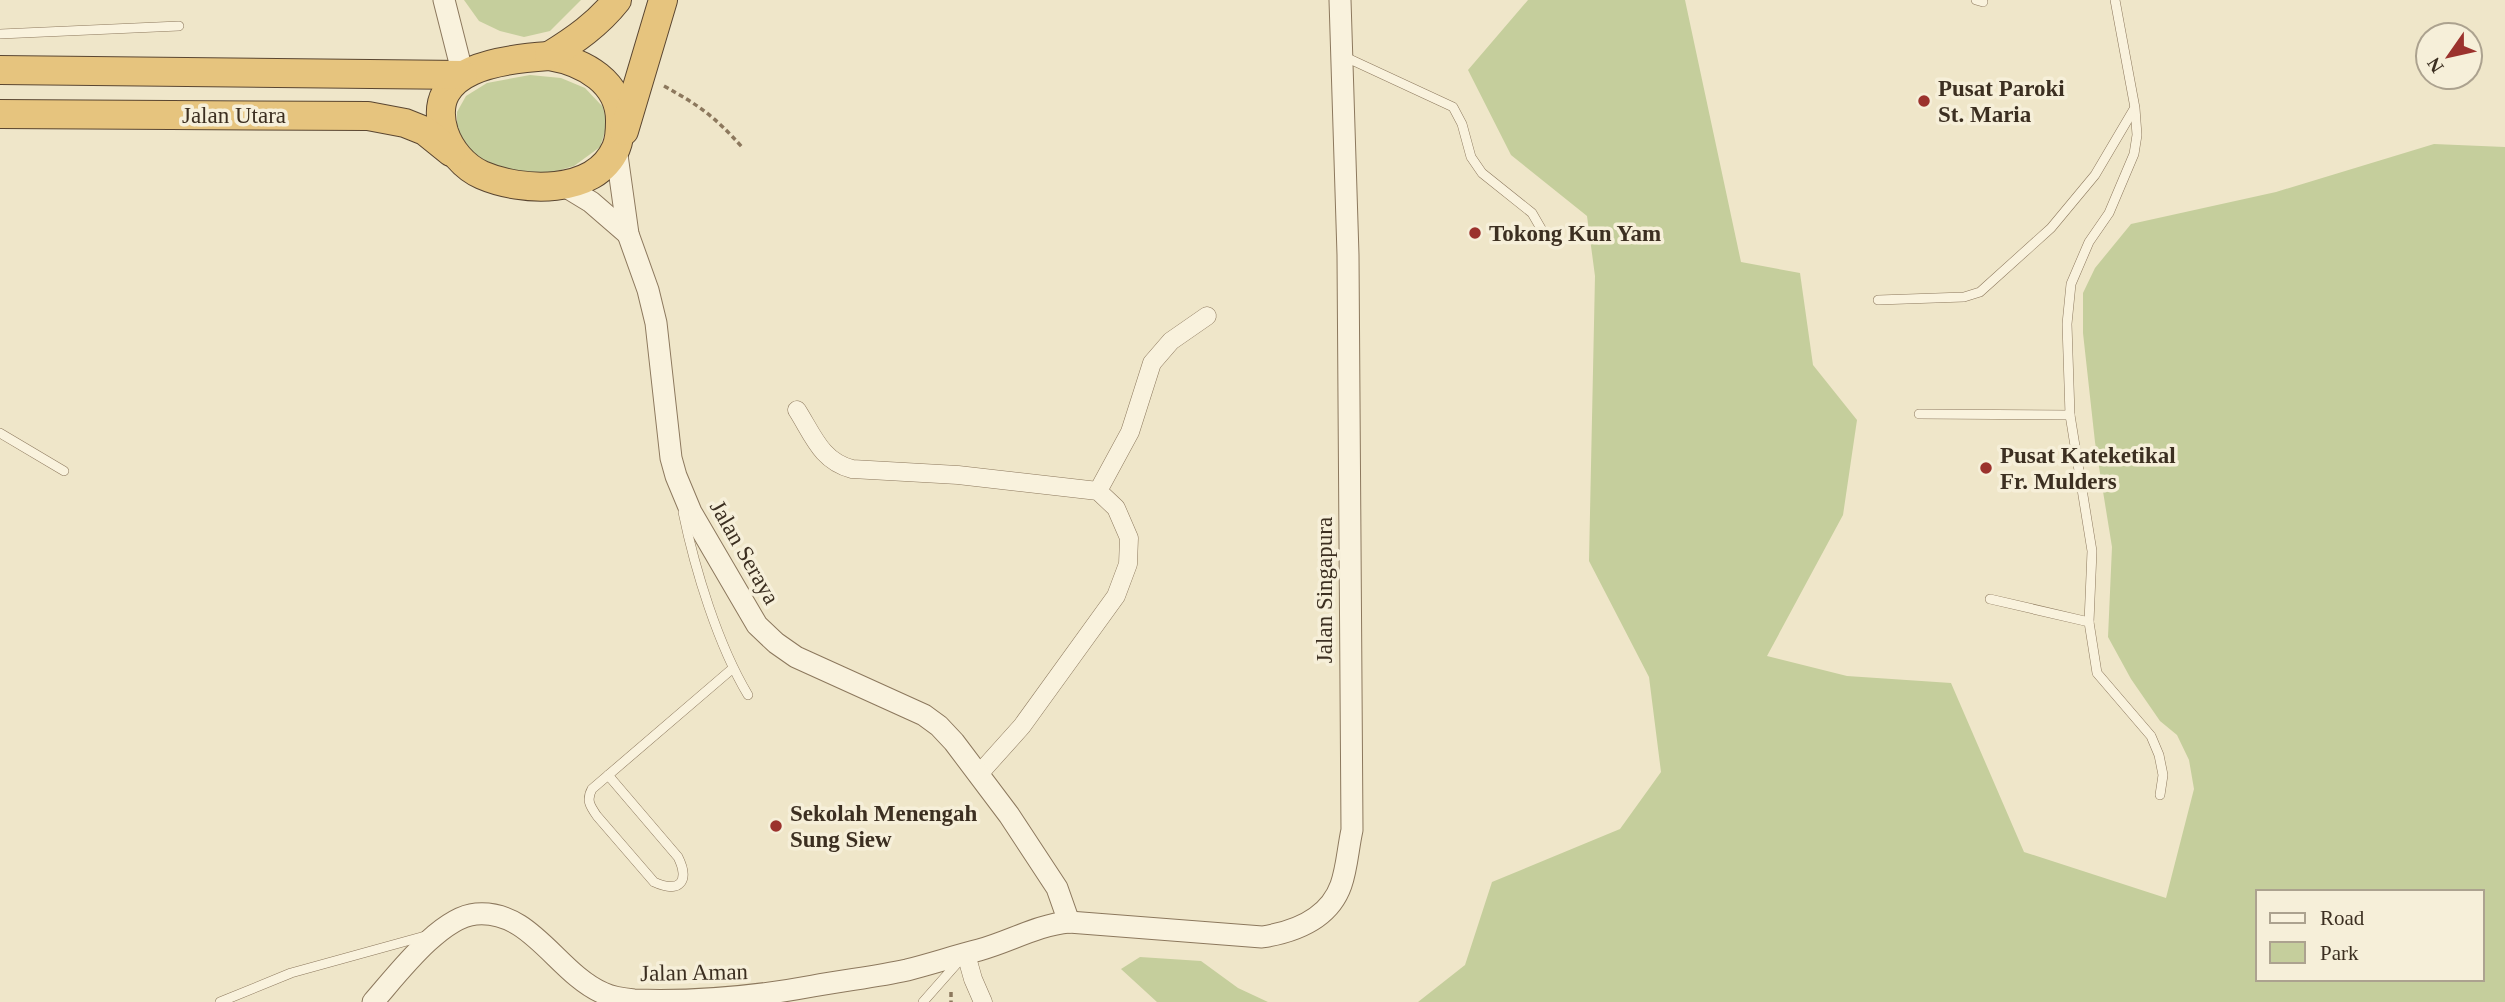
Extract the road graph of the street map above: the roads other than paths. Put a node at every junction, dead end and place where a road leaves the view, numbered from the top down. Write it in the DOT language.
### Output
graph roads {
  1 [pos="444,0"];
  2 [pos="617,0"];
  3 [pos="663,0"];
  4 [pos="1340,0"];
  5 [pos="2115,0"];
  6 [pos="179,26"];
  7 [pos="0,34"];
  8 [pos="549,56"];
  9 [pos="1343,56"];
  10 [pos="0,70"];
  11 [pos="463,75"];
  12 [pos="2135,108"];
  13 [pos="0,114"];
  14 [pos="616,148"];
  15 [pos="456,156"];
  16 [pos="563,185"];
  17 [pos="1543,232"];
  18 [pos="628,234"];
  19 [pos="1878,300"];
  20 [pos="1207,316"];
  21 [pos="797,410"];
  22 [pos="1919,414"];
  23 [pos="2070,415"];
  24 [pos="0,433"];
  25 [pos="64,471"];
  26 [pos="676,476"];
  27 [pos="1098,491"];
  28 [pos="1990,599"];
  29 [pos="2089,622"];
  30 [pos="732,669"];
  31 [pos="748,695"];
  32 [pos="979,774"];
  33 [pos="608,775"];
  34 [pos="2160,795"];
  35 [pos="1069,922"];
  36 [pos="440,932"];
  37 [pos="966,954"];
  38 [pos="220,1002"];
  39 [pos="373,1002"];
  40 [pos="923,1002"];
  41 [pos="983,1002"];
  1 -- 11 [label="street"];
  2 -- 8 [label="highway"];
  3 -- 14 [label="highway"];
  4 -- 9 [label="street, Jalan Singapura"];
  5 -- 12 [label="lane"];
  6 -- 7 [label="lane"];
  8 -- 11 [label="highway"];
  8 -- 14 [label="highway"];
  9 -- 17 [label="lane"];
  9 -- 35 [label="street, Jalan Singapura"];
  10 -- 11 [label="highway, Jalan Utara"];
  11 -- 15 [label="highway"];
  12 -- 19 [label="lane"];
  12 -- 23 [label="lane"];
  13 -- 15 [label="highway, Jalan Utara"];
  14 -- 16 [label="highway"];
  14 -- 18 [label="street, Jalan Seraya"];
  15 -- 16 [label="highway"];
  16 -- 18 [label="street, Jalan Seraya"];
  18 -- 26 [label="street, Jalan Seraya"];
  20 -- 27 [label="street"];
  21 -- 27 [label="street"];
  22 -- 23 [label="lane"];
  23 -- 29 [label="lane"];
  24 -- 25 [label="lane"];
  26 -- 30 [label="lane"];
  26 -- 32 [label="street, Jalan Seraya"];
  27 -- 32 [label="street"];
  28 -- 29 [label="lane"];
  29 -- 34 [label="lane"];
  30 -- 31 [label="lane"];
  30 -- 33 [label="lane"];
  32 -- 35 [label="street, Jalan Seraya"];
  33 -- 33 [label="lane"];
  35 -- 37 [label="street, Jalan Aman"];
  36 -- 37 [label="street, Jalan Aman"];
  36 -- 38 [label="lane"];
  36 -- 39 [label="street, Jalan Aman"];
  37 -- 40 [label="lane"];
  37 -- 41 [label="street"];
}
